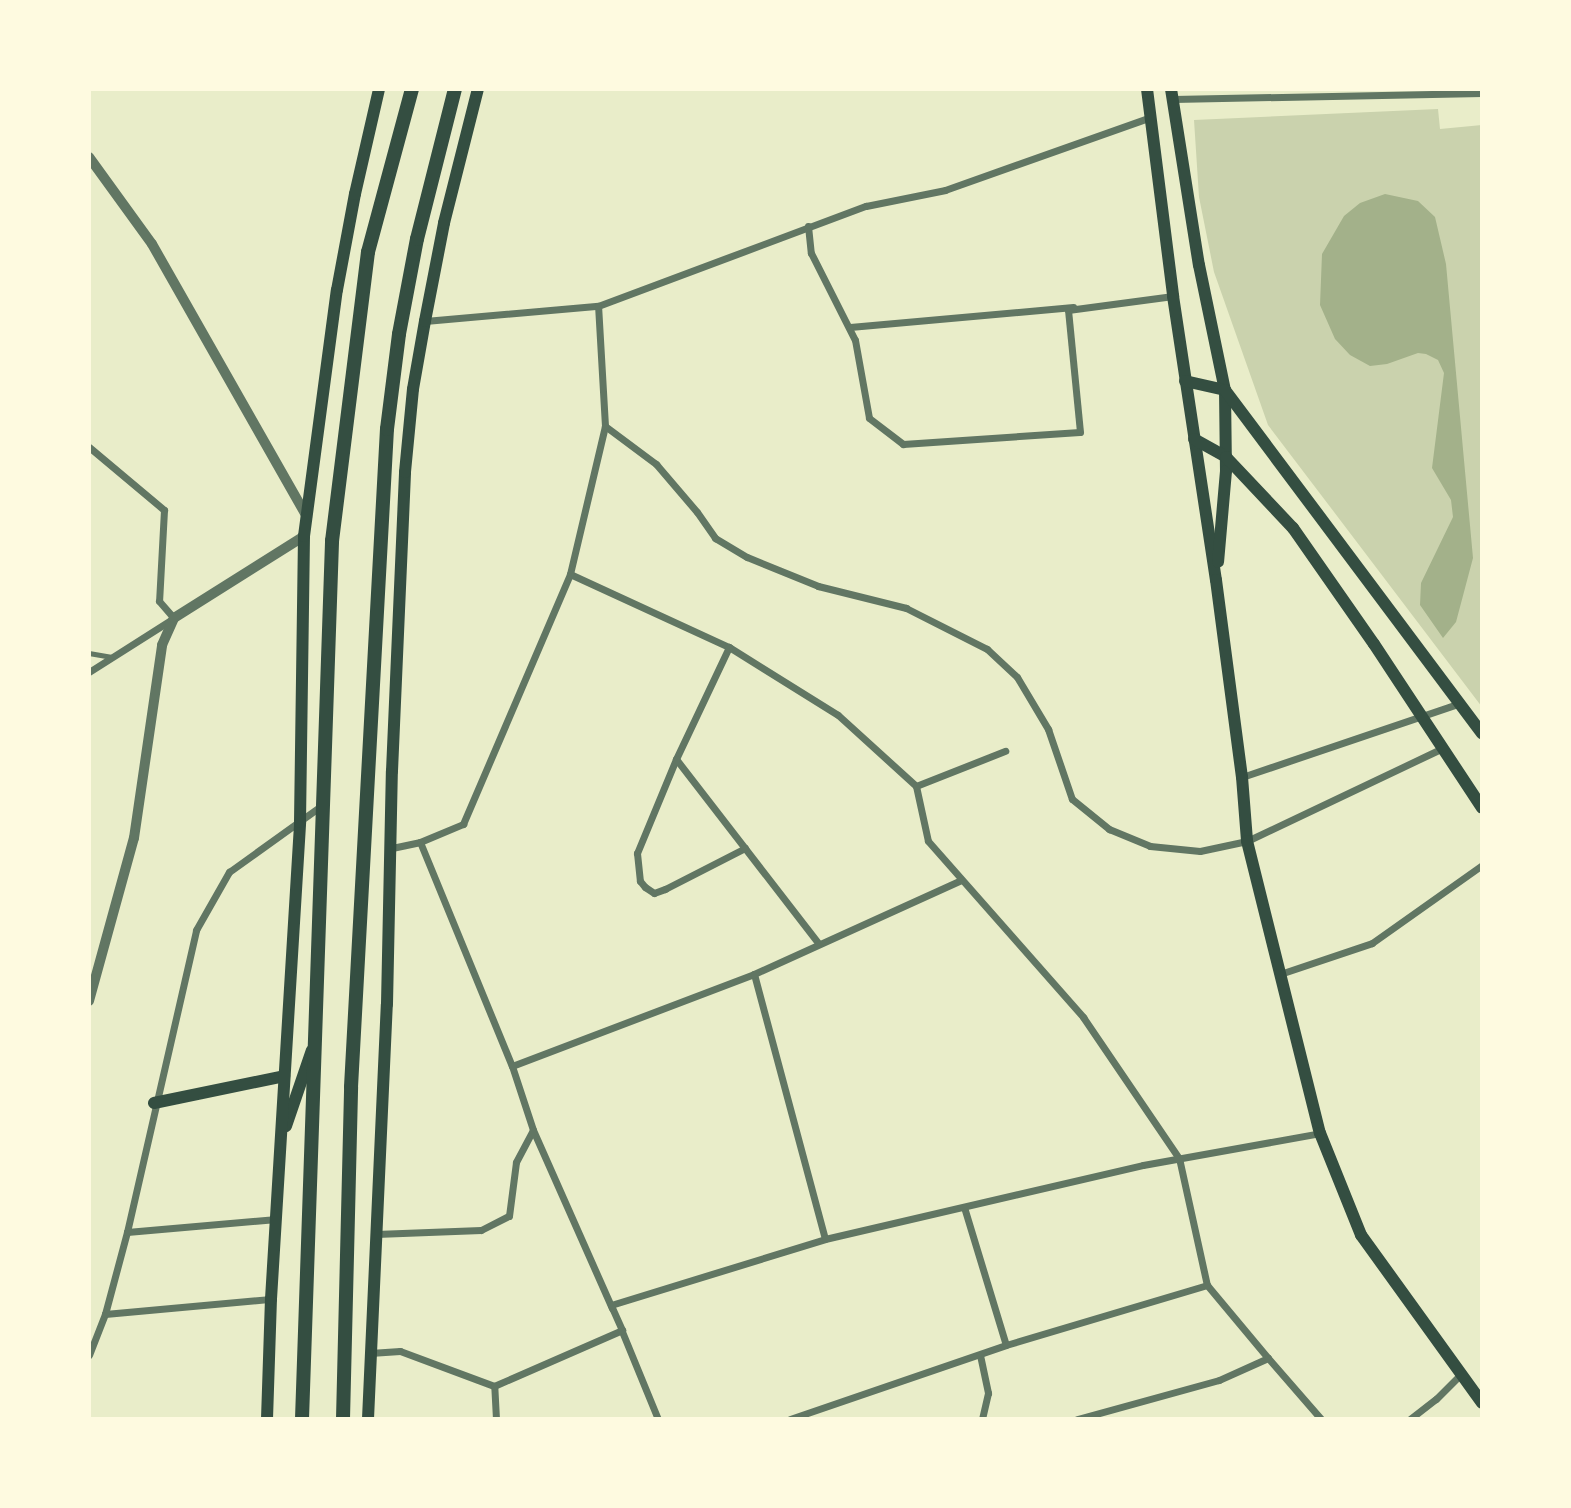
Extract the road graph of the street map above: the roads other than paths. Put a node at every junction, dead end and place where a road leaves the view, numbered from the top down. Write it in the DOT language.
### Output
graph roads {
  1 [pos="379,89"];
  2 [pos="412,89"];
  3 [pos="455,89"];
  4 [pos="478,89"];
  5 [pos="1147,89"];
  6 [pos="1482,93"];
  7 [pos="1172,94"];
  8 [pos="1151,117"];
  9 [pos="89,157"];
  10 [pos="807,227"];
  11 [pos="1173,296"];
  12 [pos="598,306"];
  13 [pos="1073,307"];
  14 [pos="425,321"];
  15 [pos="850,327"];
  16 [pos="1185,381"];
  17 [pos="1225,390"];
  18 [pos="606,426"];
  19 [pos="1194,439"];
  20 [pos="89,447"];
  21 [pos="1226,457"];
  22 [pos="307,517"];
  23 [pos="304,537"];
  24 [pos="570,573"];
  25 [pos="1216,580"];
  26 [pos="174,618"];
  27 [pos="729,647"];
  28 [pos="89,653"];
  29 [pos="113,657"];
  30 [pos="89,672"];
  31 [pos="1458,704"];
  32 [pos="1420,716"];
  33 [pos="1482,734"];
  34 [pos="1441,749"];
  35 [pos="1005,751"];
  36 [pos="676,759"];
  37 [pos="1241,777"];
  38 [pos="916,786"];
  39 [pos="323,804"];
  40 [pos="1482,808"];
  41 [pos="300,822"];
  42 [pos="1247,841"];
  43 [pos="420,842"];
  44 [pos="392,848"];
  45 [pos="745,848"];
  46 [pos="1482,865"];
  47 [pos="961,880"];
  48 [pos="818,943"];
  49 [pos="754,974"];
  50 [pos="1280,974"];
  51 [pos="89,1000"];
  52 [pos="313,1047"];
  53 [pos="512,1066"];
  54 [pos="284,1076"];
  55 [pos="154,1103"];
  56 [pos="533,1130"];
  57 [pos="1320,1133"];
  58 [pos="280,1143"];
  59 [pos="1179,1158"];
  60 [pos="964,1207"];
  61 [pos="276,1219"];
  62 [pos="127,1232"];
  63 [pos="376,1234"];
  64 [pos="825,1239"];
  65 [pos="1207,1284"];
  66 [pos="271,1299"];
  67 [pos="106,1314"];
  68 [pos="622,1330"];
  69 [pos="1006,1345"];
  70 [pos="370,1353"];
  71 [pos="89,1355"];
  72 [pos="980,1355"];
  73 [pos="1269,1358"];
  74 [pos="1461,1374"];
  75 [pos="494,1386"];
  76 [pos="1482,1403"];
  77 [pos="267,1419"];
  78 [pos="302,1419"];
  79 [pos="343,1419"];
  80 [pos="368,1419"];
  81 [pos="495,1419"];
  82 [pos="658,1419"];
  83 [pos="790,1419"];
  84 [pos="982,1419"];
  85 [pos="1077,1419"];
  86 [pos="1321,1419"];
  87 [pos="1410,1419"];
  1 -- 22 [label="main road"];
  2 -- 39 [label="highway"];
  3 -- 79 [label="highway"];
  4 -- 14 [label="main road"];
  5 -- 8 [label="main road"];
  6 -- 7 [label="street"];
  7 -- 17 [label="main road"];
  8 -- 10 [label="street"];
  8 -- 11 [label="main road"];
  9 -- 22 [label="street"];
  10 -- 12 [label="street"];
  10 -- 15 [label="street"];
  11 -- 13 [label="street"];
  11 -- 16 [label="main road"];
  12 -- 14 [label="street"];
  12 -- 18 [label="street"];
  13 -- 15 [label="street"];
  13 -- 15 [label="street"];
  14 -- 44 [label="main road"];
  16 -- 17 [label="main road"];
  16 -- 19 [label="main road"];
  17 -- 21 [label="main road"];
  17 -- 31 [label="main road"];
  18 -- 24 [label="street"];
  18 -- 42 [label="street"];
  19 -- 21 [label="main road"];
  19 -- 25 [label="main road"];
  20 -- 26 [label="street"];
  21 -- 25 [label="main road"];
  21 -- 32 [label="main road"];
  22 -- 23 [label="main road"];
  23 -- 26 [label="street"];
  23 -- 41 [label="main road"];
  24 -- 27 [label="street"];
  24 -- 43 [label="street"];
  25 -- 37 [label="main road"];
  26 -- 29 [label="street"];
  26 -- 51 [label="street"];
  27 -- 36 [label="street"];
  27 -- 38 [label="street"];
  28 -- 29 [label="lane"];
  29 -- 30 [label="street"];
  31 -- 32 [label="street"];
  31 -- 33 [label="main road"];
  32 -- 34 [label="main road"];
  32 -- 37 [label="street"];
  34 -- 40 [label="main road"];
  34 -- 42 [label="street"];
  35 -- 38 [label="street"];
  36 -- 45 [label="street"];
  36 -- 45 [label="street"];
  37 -- 42 [label="main road"];
  38 -- 47 [label="street"];
  39 -- 41 [label="street"];
  39 -- 52 [label="highway"];
  41 -- 54 [label="main road"];
  41 -- 55 [label="street"];
  42 -- 50 [label="main road"];
  43 -- 44 [label="street"];
  43 -- 53 [label="street"];
  44 -- 63 [label="main road"];
  45 -- 48 [label="street"];
  46 -- 50 [label="street"];
  47 -- 48 [label="street"];
  47 -- 59 [label="street"];
  48 -- 49 [label="street"];
  49 -- 53 [label="street"];
  49 -- 64 [label="street"];
  50 -- 57 [label="main road"];
  52 -- 58 [label="main road"];
  52 -- 78 [label="highway"];
  53 -- 56 [label="street"];
  54 -- 55 [label="main road"];
  54 -- 58 [label="main road"];
  55 -- 62 [label="street"];
  56 -- 63 [label="street"];
  56 -- 68 [label="street"];
  57 -- 59 [label="street"];
  57 -- 74 [label="main road"];
  58 -- 61 [label="main road"];
  59 -- 60 [label="street"];
  59 -- 65 [label="street"];
  60 -- 64 [label="street"];
  60 -- 69 [label="street"];
  61 -- 62 [label="street"];
  61 -- 66 [label="main road"];
  62 -- 67 [label="street"];
  63 -- 70 [label="main road"];
  64 -- 68 [label="street"];
  65 -- 69 [label="street"];
  65 -- 73 [label="street"];
  66 -- 67 [label="street"];
  66 -- 77 [label="main road"];
  67 -- 71 [label="street"];
  68 -- 75 [label="street"];
  68 -- 82 [label="street"];
  69 -- 72 [label="street"];
  70 -- 75 [label="street"];
  70 -- 80 [label="main road"];
  72 -- 83 [label="street"];
  72 -- 84 [label="street"];
  73 -- 85 [label="street"];
  73 -- 86 [label="street"];
  74 -- 76 [label="main road"];
  74 -- 87 [label="street"];
  75 -- 81 [label="street"];
}
